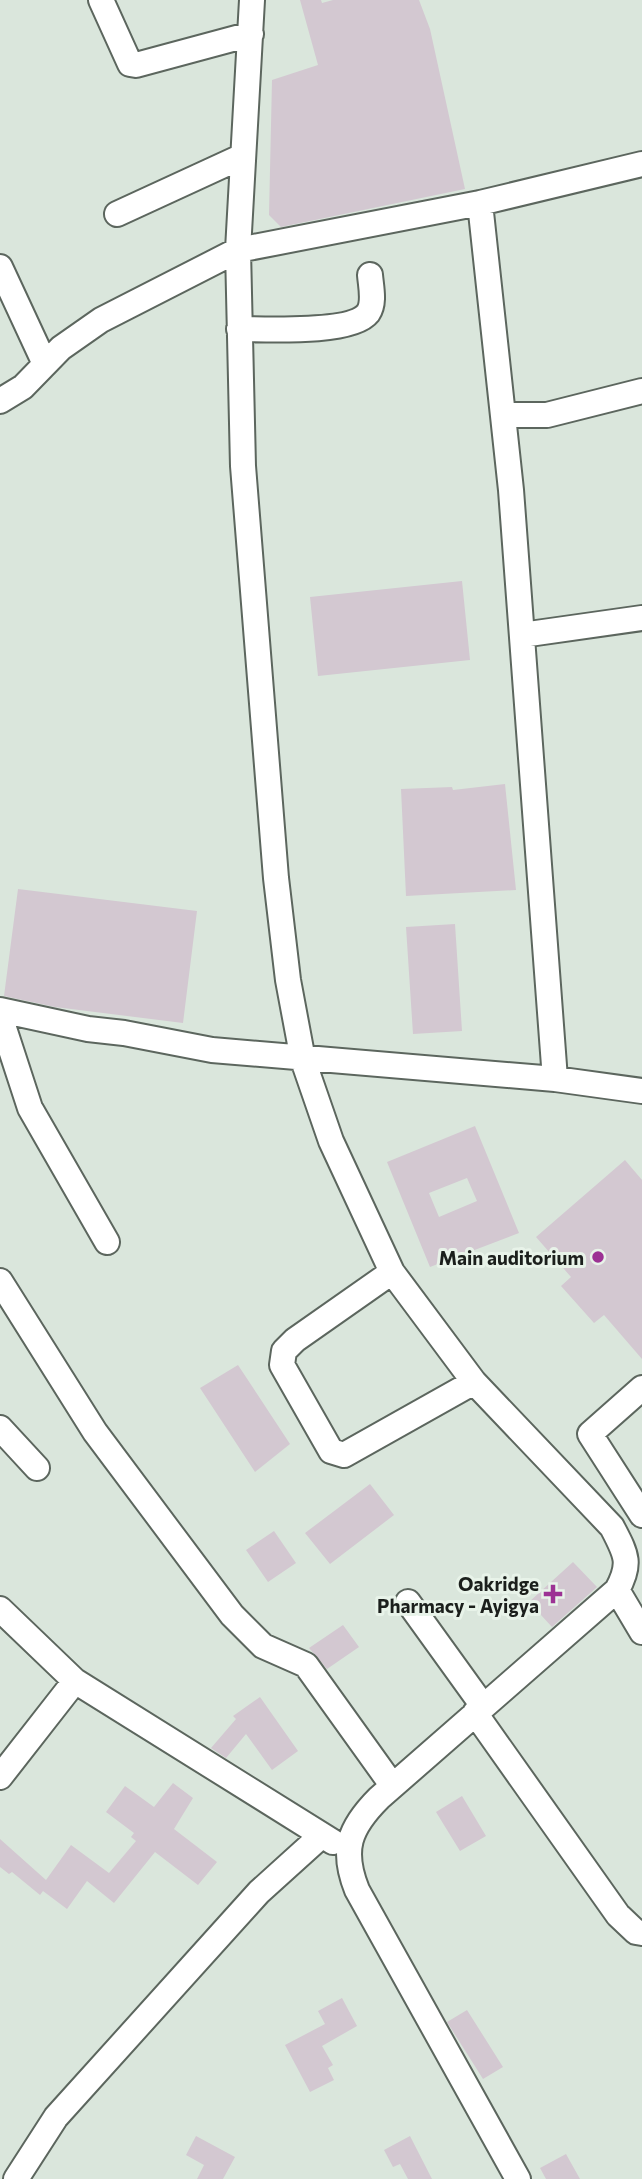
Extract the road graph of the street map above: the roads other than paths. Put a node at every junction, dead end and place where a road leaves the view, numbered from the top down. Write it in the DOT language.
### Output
graph roads {
  1 [pos="101,0"];
  2 [pos="253,0"];
  3 [pos="251,34"];
  4 [pos="243,156"];
  5 [pos="642,164"];
  6 [pos="480,203"];
  7 [pos="117,214"];
  8 [pos="238,250"];
  9 [pos="0,267"];
  10 [pos="370,275"];
  11 [pos="239,329"];
  12 [pos="45,364"];
  13 [pos="642,391"];
  14 [pos="0,401"];
  15 [pos="504,415"];
  16 [pos="642,618"];
  17 [pos="522,635"];
  18 [pos="0,1010"];
  19 [pos="0,1016"];
  20 [pos="303,1060"];
  21 [pos="555,1079"];
  22 [pos="642,1091"];
  23 [pos="107,1242"];
  24 [pos="392,1272"];
  25 [pos="0,1280"];
  26 [pos="474,1382"];
  27 [pos="642,1388"];
  28 [pos="0,1428"];
  29 [pos="37,1468"];
  30 [pos="642,1515"];
  31 [pos="629,1574"];
  32 [pos="408,1602"];
  33 [pos="0,1609"];
  34 [pos="642,1632"];
  35 [pos="75,1681"];
  36 [pos="479,1709"];
  37 [pos="0,1777"];
  38 [pos="392,1785"];
  39 [pos="321,1836"];
  40 [pos="347,1848"];
  41 [pos="642,1933"];
  42 [pos="16,2179"];
  43 [pos="518,2179"];
  1 -- 3 [label="street"];
  2 -- 3 [label="street"];
  3 -- 4 [label="street"];
  4 -- 7 [label="street"];
  4 -- 8 [label="street"];
  5 -- 6 [label="street"];
  6 -- 8 [label="street"];
  6 -- 15 [label="street"];
  8 -- 11 [label="street"];
  8 -- 12 [label="street"];
  9 -- 12 [label="street"];
  10 -- 11 [label="street"];
  11 -- 20 [label="street"];
  12 -- 14 [label="street"];
  13 -- 15 [label="street"];
  15 -- 17 [label="street"];
  16 -- 17 [label="street"];
  17 -- 21 [label="street"];
  18 -- 20 [label="street"];
  19 -- 23 [label="street"];
  20 -- 21 [label="street"];
  20 -- 24 [label="street"];
  21 -- 22 [label="street"];
  24 -- 26 [label="street"];
  24 -- 26 [label="street"];
  25 -- 38 [label="street"];
  26 -- 31 [label="street"];
  27 -- 30 [label="street"];
  28 -- 29 [label="street"];
  31 -- 34 [label="street"];
  31 -- 36 [label="street"];
  32 -- 36 [label="street"];
  33 -- 35 [label="street"];
  35 -- 37 [label="street"];
  35 -- 39 [label="street"];
  36 -- 38 [label="street"];
  36 -- 41 [label="street"];
  38 -- 40 [label="street"];
  39 -- 40 [label="street"];
  39 -- 42 [label="street"];
  40 -- 43 [label="street"];
}
